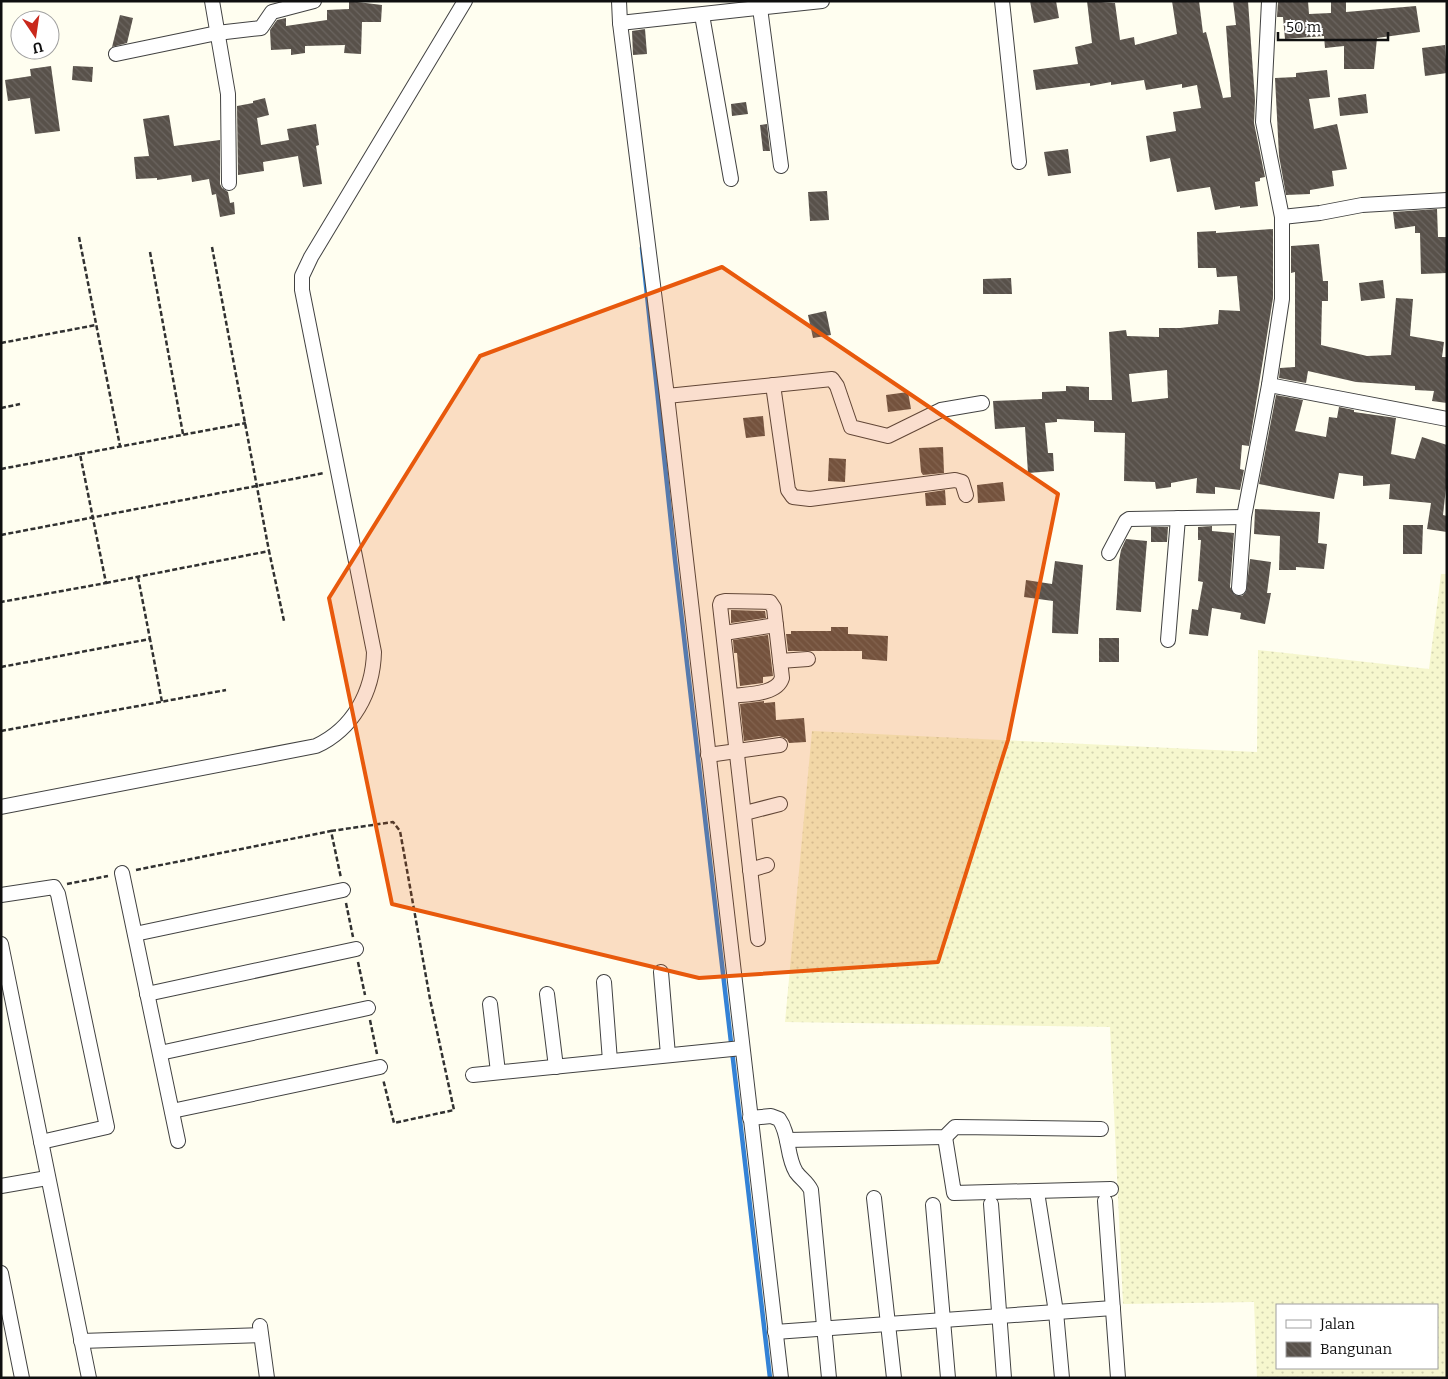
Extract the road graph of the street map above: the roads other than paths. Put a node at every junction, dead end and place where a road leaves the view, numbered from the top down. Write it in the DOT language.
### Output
graph roads {
  1 [pos="212,1"];
  2 [pos="314,1"];
  3 [pos="465,1"];
  4 [pos="619,1"];
  5 [pos="822,1"];
  6 [pos="1002,1"];
  7 [pos="1269,1"];
  8 [pos="801,2"];
  9 [pos="765,5"];
  10 [pos="702,14"];
  11 [pos="620,24"];
  12 [pos="218,33"];
  13 [pos="116,54"];
  14 [pos="1019,162"];
  15 [pos="781,166"];
  16 [pos="731,179"];
  17 [pos="229,183"];
  18 [pos="1447,200"];
  19 [pos="1282,217"];
  20 [pos="773,385"];
  21 [pos="1269,385"];
  22 [pos="667,396"];
  23 [pos="982,403"];
  24 [pos="1447,419"];
  25 [pos="966,495"];
  26 [pos="1244,517"];
  27 [pos="1178,518"];
  28 [pos="1109,553"];
  29 [pos="1239,588"];
  30 [pos="776,625"];
  31 [pos="724,633"];
  32 [pos="1168,640"];
  33 [pos="808,659"];
  34 [pos="780,661"];
  35 [pos="731,696"];
  36 [pos="780,745"];
  37 [pos="737,752"];
  38 [pos="708,755"];
  39 [pos="780,804"];
  40 [pos="1,807"];
  41 [pos="745,814"];
  42 [pos="767,865"];
  43 [pos="750,870"];
  44 [pos="122,873"];
  45 [pos="343,890"];
  46 [pos="1,895"];
  47 [pos="135,934"];
  48 [pos="758,939"];
  49 [pos="1,944"];
  50 [pos="356,949"];
  51 [pos="661,972"];
  52 [pos="604,982"];
  53 [pos="147,994"];
  54 [pos="547,994"];
  55 [pos="490,1004"];
  56 [pos="368,1008"];
  57 [pos="735,1049"];
  58 [pos="160,1053"];
  59 [pos="668,1055"];
  60 [pos="610,1061"];
  61 [pos="380,1067"];
  62 [pos="556,1067"];
  63 [pos="498,1072"];
  64 [pos="473,1075"];
  65 [pos="172,1111"];
  66 [pos="750,1118"];
  67 [pos="1102,1128"];
  68 [pos="945,1137"];
  69 [pos="787,1140"];
  70 [pos="178,1141"];
  71 [pos="41,1142"];
  72 [pos="48,1178"];
  73 [pos="1,1186"];
  74 [pos="1037,1192"];
  75 [pos="874,1198"];
  76 [pos="991,1204"];
  77 [pos="933,1205"];
  78 [pos="1,1274"];
  79 [pos="1113,1308"];
  80 [pos="1056,1312"];
  81 [pos="999,1316"];
  82 [pos="942,1319"];
  83 [pos="888,1323"];
  84 [pos="824,1328"];
  85 [pos="776,1332"];
  86 [pos="80,1341"];
  87 [pos="22,1378"];
  88 [pos="89,1378"];
  89 [pos="266,1378"];
  90 [pos="781,1378"];
  91 [pos="829,1378"];
  92 [pos="894,1378"];
  93 [pos="948,1378"];
  94 [pos="1004,1378"];
  95 [pos="1062,1378"];
  96 [pos="1118,1378"];
  1 -- 12 [label="street"];
  2 -- 12 [label="street"];
  3 -- 40 [label="street"];
  4 -- 11 [label="street"];
  5 -- 8 [label="street"];
  6 -- 14 [label="street"];
  7 -- 19 [label="street"];
  8 -- 9 [label="street"];
  9 -- 10 [label="street"];
  9 -- 15 [label="street"];
  10 -- 11 [label="street"];
  10 -- 16 [label="street"];
  11 -- 22 [label="street"];
  12 -- 13 [label="street"];
  12 -- 17 [label="street"];
  18 -- 19 [label="street"];
  19 -- 21 [label="street"];
  20 -- 22 [label="street"];
  20 -- 23 [label="street"];
  20 -- 25 [label="street"];
  21 -- 24 [label="street"];
  21 -- 26 [label="street"];
  22 -- 38 [label="street"];
  26 -- 27 [label="street"];
  26 -- 29 [label="street"];
  27 -- 28 [label="street"];
  27 -- 32 [label="street"];
  30 -- 31 [label="street"];
  30 -- 31 [label="street"];
  30 -- 34 [label="street"];
  31 -- 35 [label="street"];
  33 -- 34 [label="street"];
  34 -- 35 [label="street"];
  35 -- 37 [label="street"];
  36 -- 37 [label="street"];
  37 -- 38 [label="street"];
  37 -- 41 [label="street"];
  38 -- 57 [label="street"];
  39 -- 41 [label="street"];
  41 -- 43 [label="street"];
  42 -- 43 [label="street"];
  43 -- 48 [label="street"];
  44 -- 47 [label="street"];
  45 -- 47 [label="street"];
  46 -- 71 [label="street"];
  47 -- 53 [label="street"];
  49 -- 71 [label="street"];
  50 -- 53 [label="street"];
  51 -- 59 [label="street"];
  52 -- 60 [label="street"];
  53 -- 58 [label="street"];
  54 -- 62 [label="street"];
  55 -- 63 [label="street"];
  56 -- 58 [label="street"];
  57 -- 59 [label="street"];
  57 -- 66 [label="street"];
  58 -- 65 [label="street"];
  59 -- 60 [label="street"];
  60 -- 62 [label="street"];
  61 -- 65 [label="street"];
  62 -- 63 [label="street"];
  63 -- 64 [label="street"];
  65 -- 70 [label="street"];
  66 -- 69 [label="street"];
  66 -- 85 [label="street"];
  67 -- 68 [label="street"];
  68 -- 69 [label="street"];
  68 -- 74 [label="street"];
  69 -- 84 [label="street"];
  71 -- 72 [label="street"];
  72 -- 73 [label="street"];
  72 -- 86 [label="street"];
  74 -- 79 [label="street"];
  74 -- 80 [label="street"];
  75 -- 83 [label="street"];
  76 -- 81 [label="street"];
  77 -- 82 [label="street"];
  78 -- 87 [label="street"];
  79 -- 80 [label="street"];
  79 -- 96 [label="street"];
  80 -- 81 [label="street"];
  80 -- 95 [label="street"];
  81 -- 82 [label="street"];
  81 -- 94 [label="street"];
  82 -- 83 [label="street"];
  82 -- 93 [label="street"];
  83 -- 84 [label="street"];
  83 -- 92 [label="street"];
  84 -- 85 [label="street"];
  84 -- 91 [label="street"];
  85 -- 90 [label="street"];
  86 -- 88 [label="street"];
  86 -- 89 [label="street"];
}
